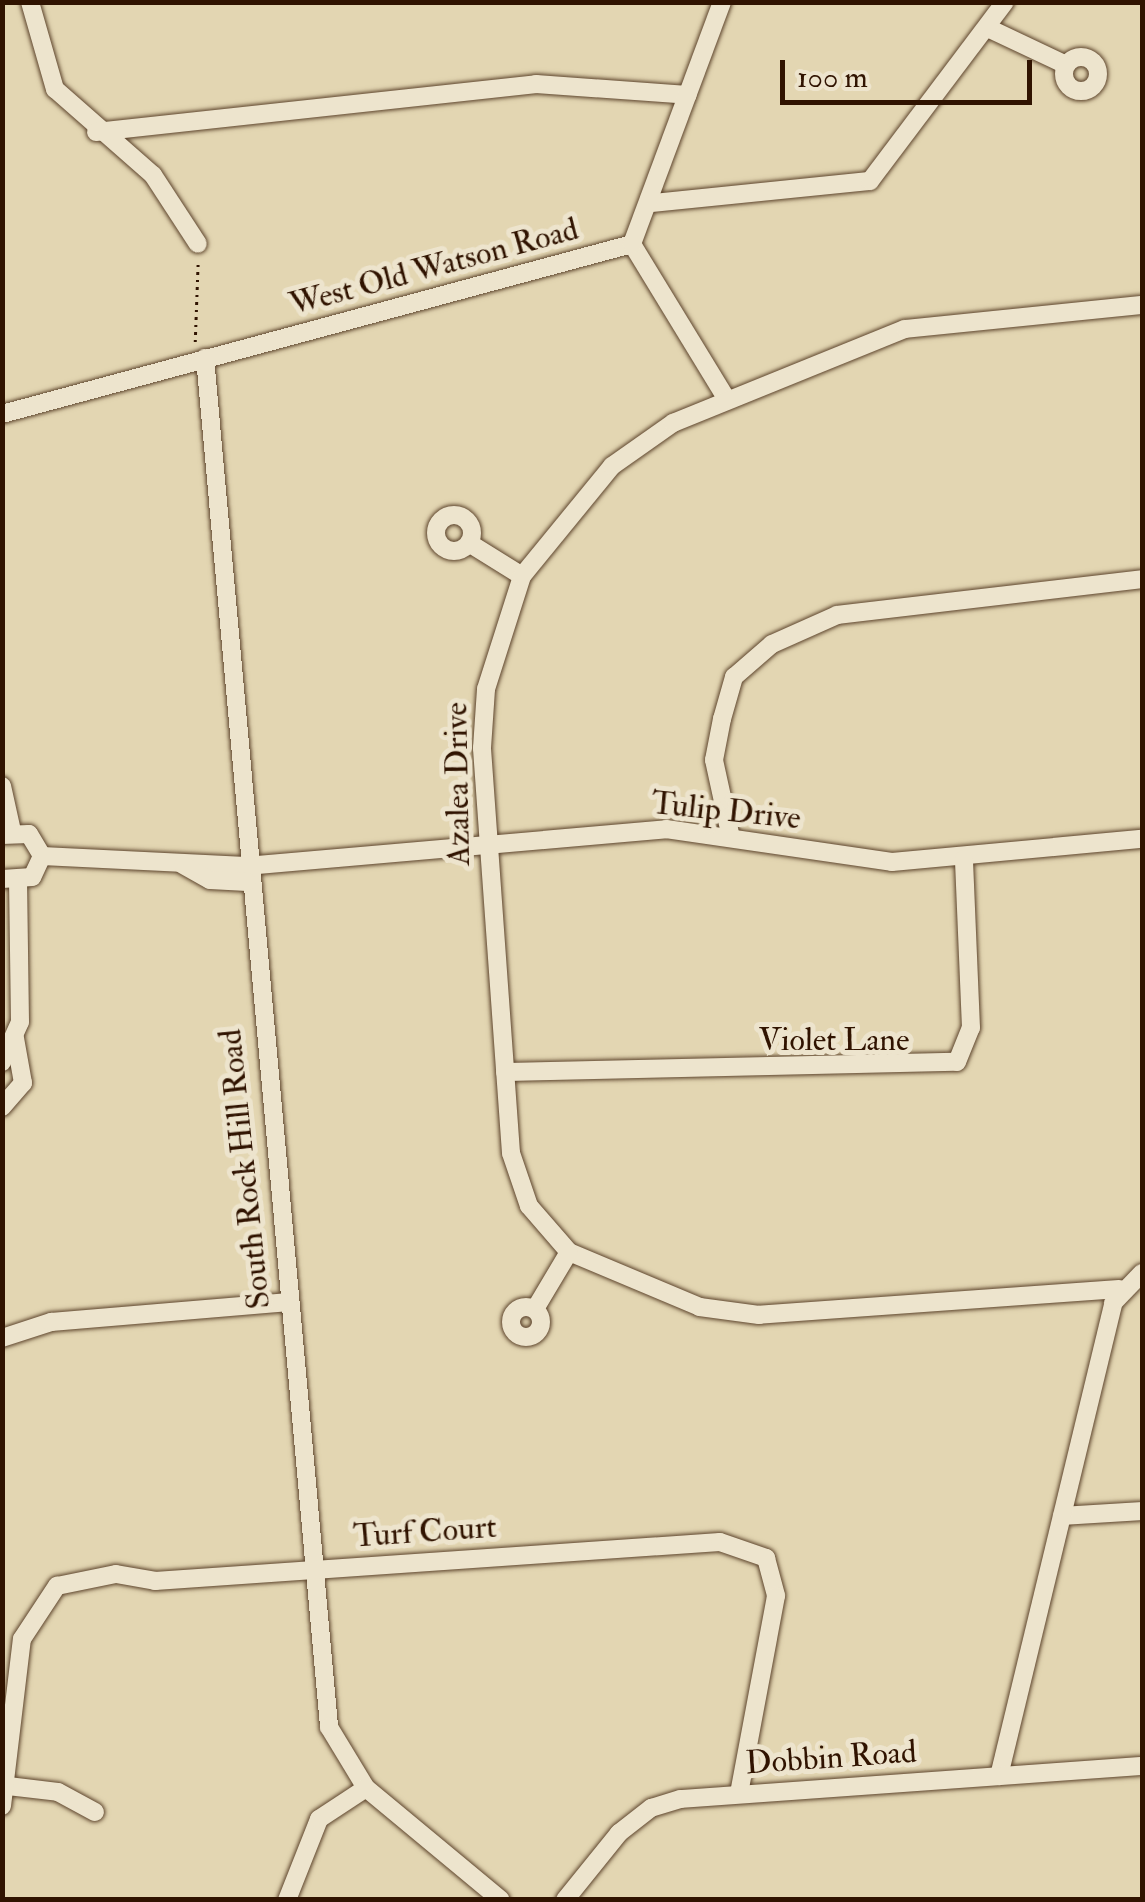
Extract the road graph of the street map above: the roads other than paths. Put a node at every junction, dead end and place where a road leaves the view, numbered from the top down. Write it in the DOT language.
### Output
graph roads {
  1 [pos="30,2"];
  2 [pos="722,2"];
  3 [pos="1005,2"];
  4 [pos="990,29"];
  5 [pos="1066,65"];
  6 [pos="688,95"];
  7 [pos="96,132"];
  8 [pos="653,203"];
  9 [pos="198,244"];
  10 [pos="632,244"];
  11 [pos="1142,305"];
  12 [pos="200,360"];
  13 [pos="726,398"];
  14 [pos="2,414"];
  15 [pos="469,542"];
  16 [pos="522,576"];
  17 [pos="1142,578"];
  18 [pos="2,786"];
  19 [pos="7,833"];
  20 [pos="486,838"];
  21 [pos="731,838"];
  22 [pos="1142,839"];
  23 [pos="42,856"];
  24 [pos="964,859"];
  25 [pos="247,874"];
  26 [pos="10,881"];
  27 [pos="15,1038"];
  28 [pos="2,1062"];
  29 [pos="505,1072"];
  30 [pos="2,1107"];
  31 [pos="569,1252"];
  32 [pos="1142,1273"];
  33 [pos="1120,1290"];
  34 [pos="288,1302"];
  35 [pos="535,1309"];
  36 [pos="2,1338"];
  37 [pos="1142,1512"];
  38 [pos="1062,1516"];
  39 [pos="311,1570"];
  40 [pos="1142,1766"];
  41 [pos="999,1776"];
  42 [pos="8,1786"];
  43 [pos="366,1788"];
  44 [pos="738,1794"];
  45 [pos="2,1806"];
  46 [pos="95,1812"];
  47 [pos="287,1900"];
  48 [pos="501,1900"];
  49 [pos="565,1900"];
  1 -- 7 [label="street"];
  2 -- 6 [label="street"];
  3 -- 4 [label="street"];
  4 -- 5 [label="street"];
  4 -- 8 [label="street"];
  6 -- 7 [label="street"];
  6 -- 8 [label="street"];
  7 -- 9 [label="street"];
  8 -- 10 [label="street"];
  10 -- 12 [label="street, West Old Watson Road"];
  10 -- 13 [label="street"];
  11 -- 13 [label="street, Azalea Drive"];
  12 -- 14 [label="street, West Old Watson Road"];
  12 -- 25 [label="street, South Rock Hill Road"];
  13 -- 16 [label="street, Azalea Drive"];
  15 -- 16 [label="street"];
  16 -- 20 [label="street, Azalea Drive"];
  17 -- 21 [label="street"];
  18 -- 19 [label="street"];
  19 -- 23 [label="street"];
  20 -- 21 [label="street, Tulip Drive"];
  20 -- 25 [label="street, Tulip Drive"];
  20 -- 29 [label="street, Azalea Drive"];
  21 -- 24 [label="street, Tulip Drive"];
  22 -- 24 [label="street, Tulip Drive"];
  23 -- 25 [label="street, Tulip Drive"];
  23 -- 26 [label="street"];
  24 -- 29 [label="street, Violet Lane"];
  25 -- 34 [label="street, South Rock Hill Road"];
  26 -- 27 [label="street"];
  27 -- 28 [label="street"];
  27 -- 30 [label="street"];
  29 -- 31 [label="street, Azalea Drive"];
  31 -- 33 [label="street"];
  31 -- 35 [label="street"];
  32 -- 33 [label="street"];
  33 -- 38 [label="street"];
  34 -- 36 [label="street"];
  34 -- 39 [label="street, South Rock Hill Road"];
  37 -- 38 [label="street"];
  38 -- 41 [label="street"];
  39 -- 42 [label="street, Turf Court"];
  39 -- 43 [label="street, South Rock Hill Road"];
  39 -- 44 [label="street, Turf Court"];
  40 -- 41 [label="street, Dobbin Road"];
  41 -- 44 [label="street, Dobbin Road"];
  42 -- 45 [label="street, Turf Court"];
  42 -- 46 [label="street"];
  43 -- 47 [label="street"];
  43 -- 48 [label="street, South Rock Hill Road"];
  44 -- 49 [label="street, Dobbin Road"];
}
